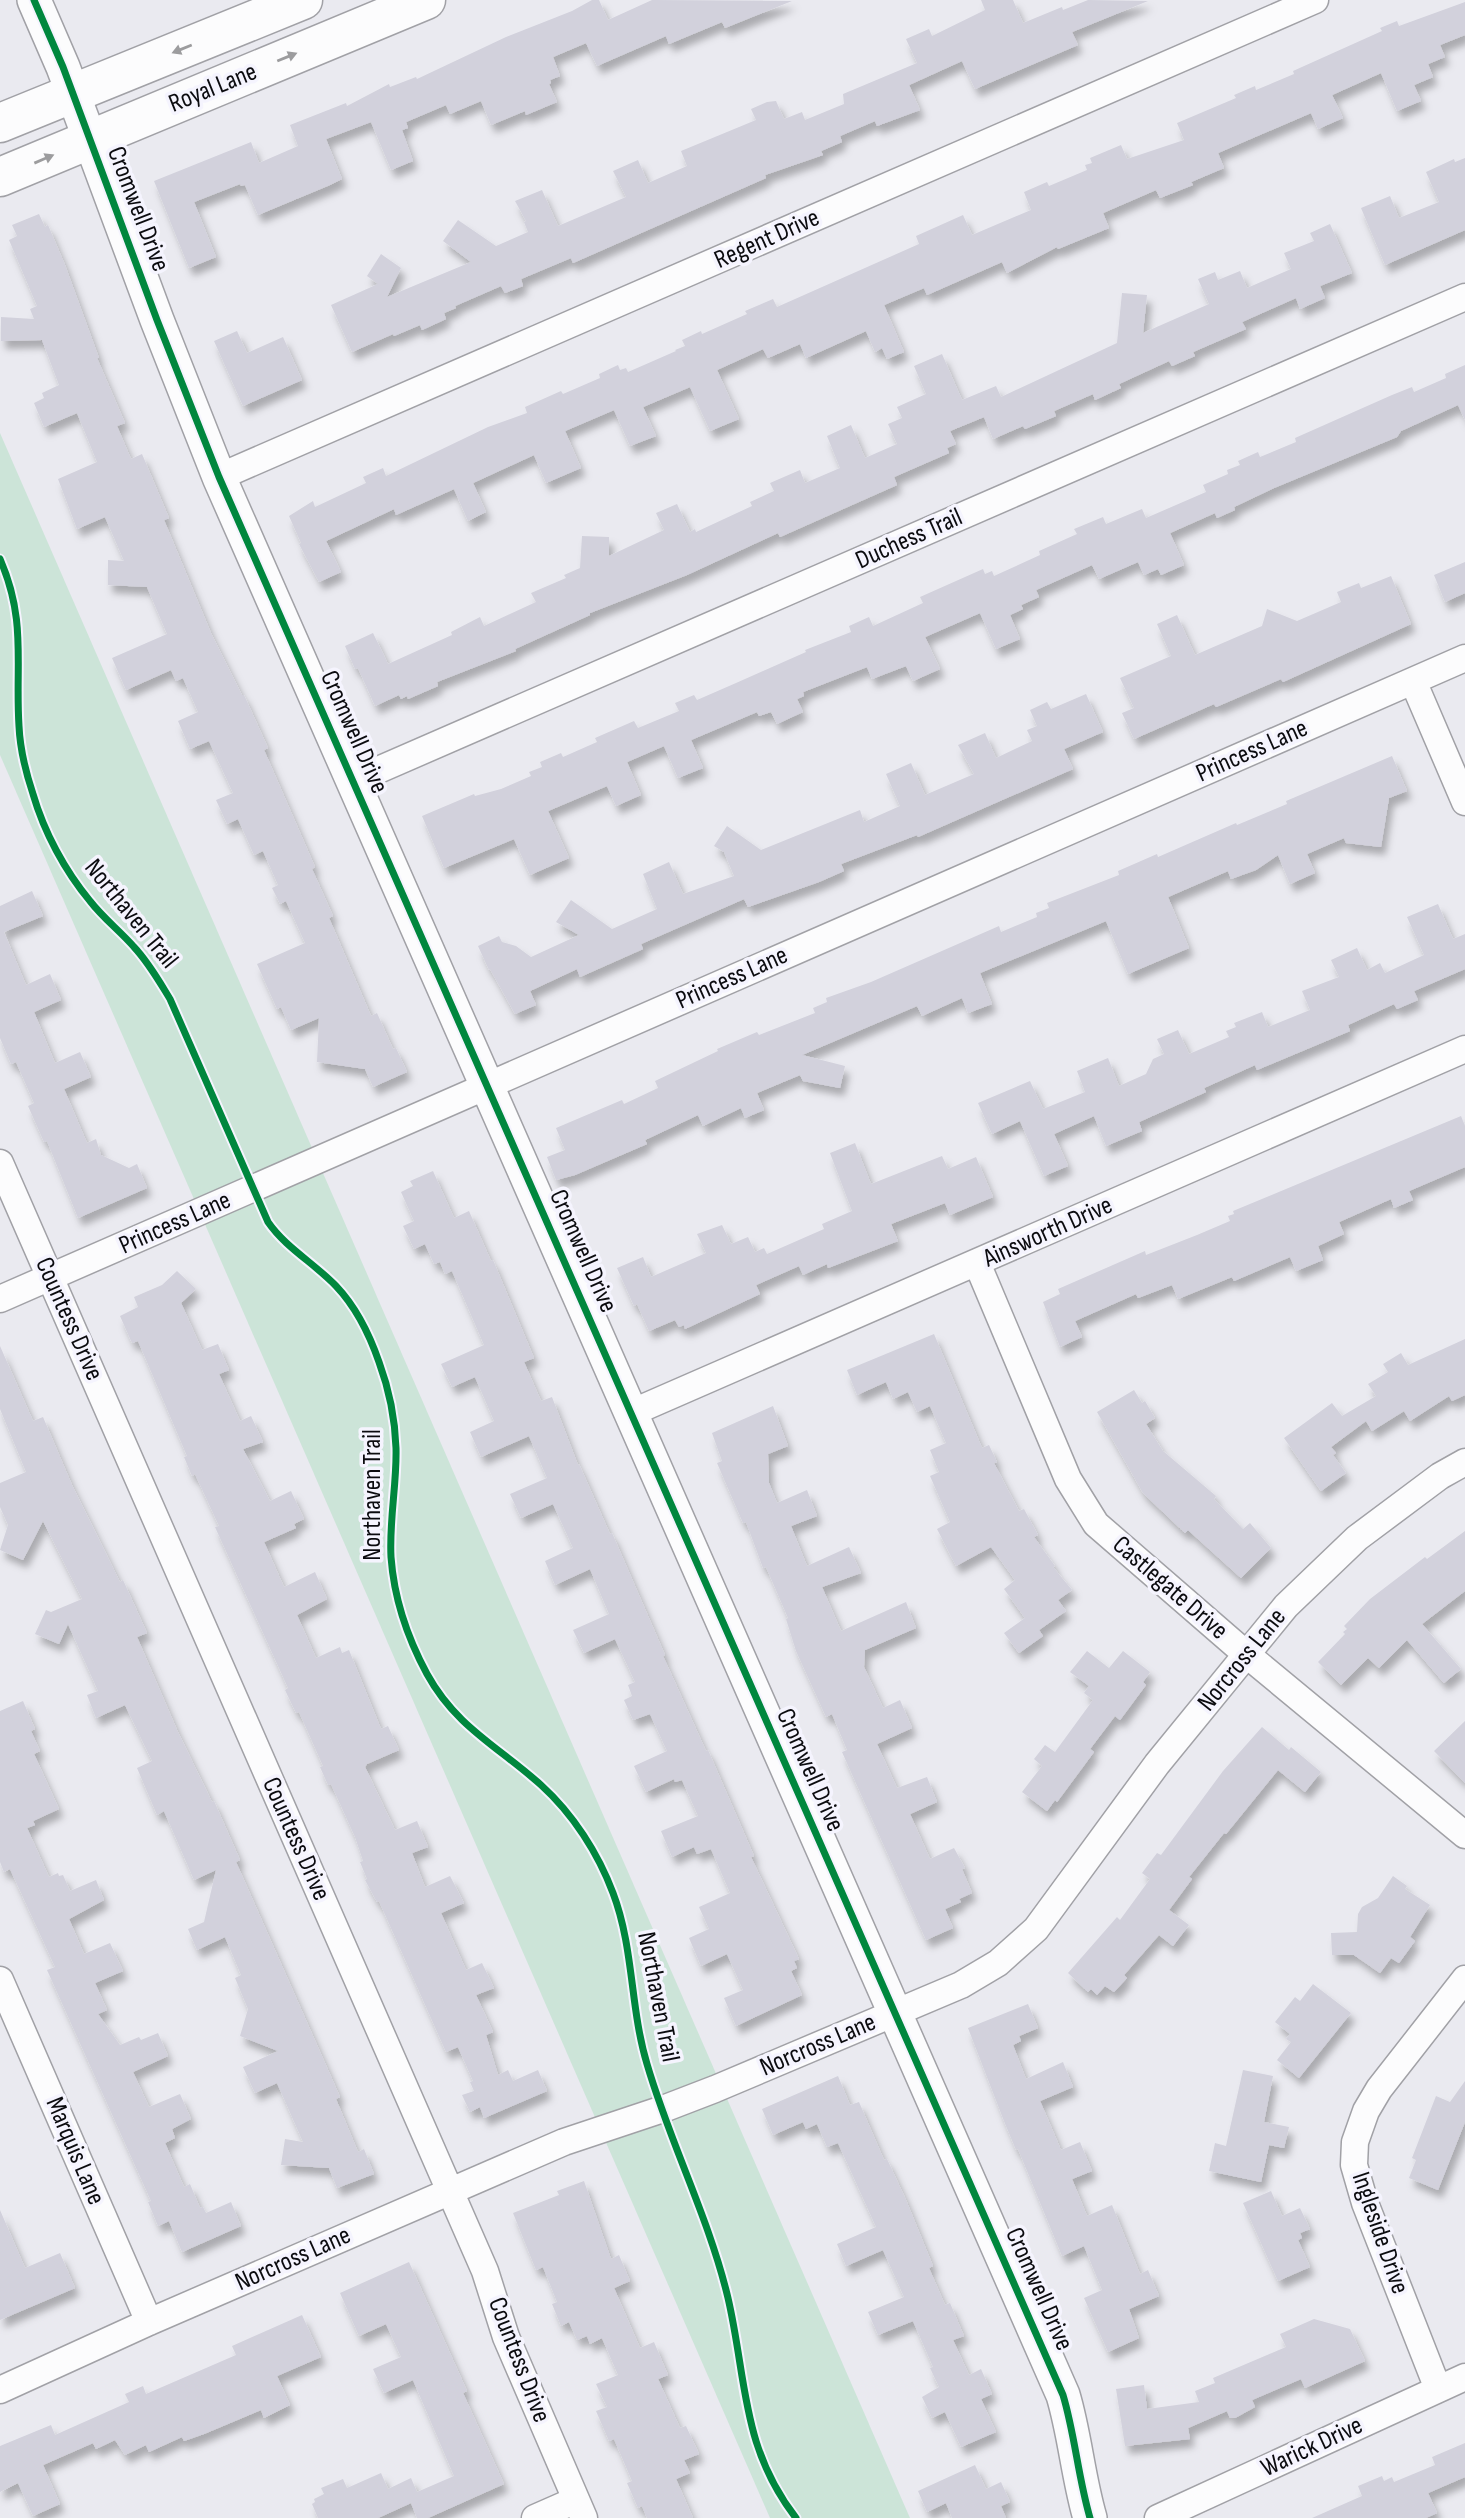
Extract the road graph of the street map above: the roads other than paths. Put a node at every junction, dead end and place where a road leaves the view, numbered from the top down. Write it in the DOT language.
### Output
graph roads {
  1 [pos="34,0"];
  2 [pos="303,0"];
  3 [pos="426,0"];
  4 [pos="1315,0"];
  5 [pos="73,93"];
  6 [pos="0,123"];
  7 [pos="88,139"];
  8 [pos="0,177"];
  9 [pos="1465,297"];
  10 [pos="219,477"];
  11 [pos="1465,658"];
  12 [pos="1413,681"];
  13 [pos="353,781"];
  14 [pos="1465,802"];
  15 [pos="1465,1049"];
  16 [pos="487,1086"];
  17 [pos="0,1163"];
  18 [pos="977,1263"];
  19 [pos="50,1277"];
  20 [pos="0,1299"];
  21 [pos="631,1413"];
  22 [pos="1465,1462"];
  23 [pos="1246,1654"];
  24 [pos="1465,1835"];
  25 [pos="1465,1979"];
  26 [pos="0,1980"];
  27 [pos="893,2013"];
  28 [pos="9,2023"];
  29 [pos="450,2190"];
  30 [pos="149,2322"];
  31 [pos="1465,2376"];
  32 [pos="1438,2389"];
  33 [pos="0,2390"];
  34 [pos="580,2509"];
  35 [pos="535,2518"];
  36 [pos="1090,2518"];
  37 [pos="1158,2518"];
  1 -- 5 [label="street, Cromwell Drive"];
  2 -- 5 [label="main road, Royal Lane, one-way"];
  7 -- 3 [label="main road, Royal Lane, one-way"];
  4 -- 10 [label="street, Regent Drive"];
  5 -- 6 [label="main road, Royal Lane"];
  5 -- 7 [label="street, Cromwell Drive"];
  8 -- 7 [label="main road, Royal Lane, one-way"];
  7 -- 10 [label="street, Cromwell Drive"];
  9 -- 13 [label="street, Duchess Trail"];
  10 -- 13 [label="street, Cromwell Drive"];
  11 -- 12 [label="street, Princess Lane"];
  12 -- 14 [label="street"];
  12 -- 16 [label="street, Princess Lane"];
  13 -- 16 [label="street, Cromwell Drive"];
  15 -- 18 [label="street, Ainsworth Drive"];
  16 -- 19 [label="street, Princess Lane"];
  16 -- 21 [label="street, Cromwell Drive"];
  17 -- 19 [label="street, Countess Drive"];
  18 -- 21 [label="street, Ainsworth Drive"];
  18 -- 23 [label="street, Castlegate Drive"];
  19 -- 20 [label="street, Princess Lane"];
  19 -- 29 [label="street, Countess Drive"];
  21 -- 27 [label="street, Cromwell Drive"];
  22 -- 23 [label="street, Norcross Lane"];
  23 -- 24 [label="street, Castlegate Drive"];
  23 -- 27 [label="street, Norcross Lane"];
  25 -- 32 [label="street, Ingleside Drive"];
  26 -- 28 [label="street, Marquis Lane"];
  27 -- 29 [label="street, Norcross Lane"];
  27 -- 36 [label="street, Cromwell Drive"];
  28 -- 30 [label="street, Marquis Lane"];
  29 -- 30 [label="street, Norcross Lane"];
  29 -- 34 [label="street, Countess Drive"];
  30 -- 33 [label="street, Norcross Lane"];
  31 -- 32 [label="street, Warick Drive"];
  32 -- 37 [label="street, Warick Drive"];
  34 -- 35 [label="street"];
}
